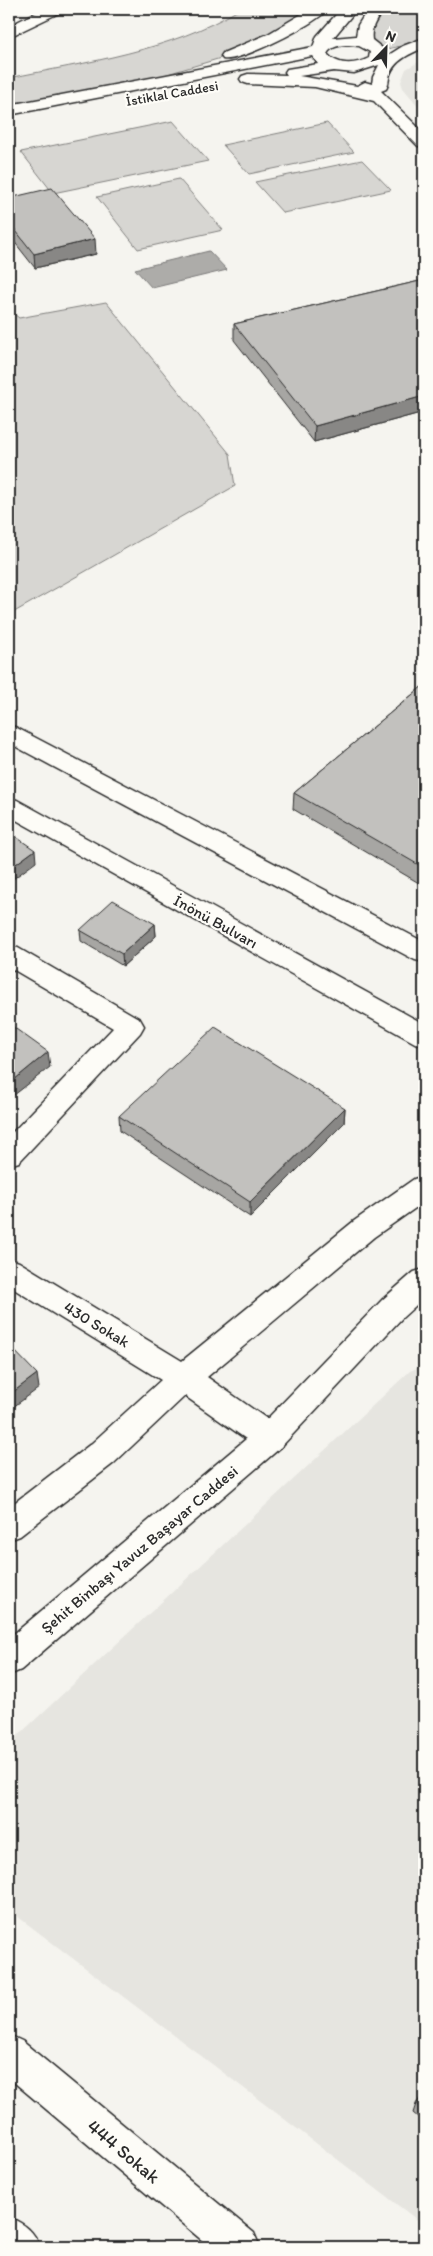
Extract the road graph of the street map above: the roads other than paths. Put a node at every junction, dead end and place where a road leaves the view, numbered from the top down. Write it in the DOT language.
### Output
graph roads {
  1 [pos="56,9"];
  2 [pos="320,9"];
  3 [pos="349,9"];
  4 [pos="376,9"];
  5 [pos="9,32"];
  6 [pos="424,42"];
  7 [pos="371,47"];
  8 [pos="320,50"];
  9 [pos="335,66"];
  10 [pos="363,66"];
  11 [pos="248,80"];
  12 [pos="117,89"];
  13 [pos="380,98"];
  14 [pos="9,110"];
  15 [pos="9,124"];
  16 [pos="424,142"];
  17 [pos="9,732"];
  18 [pos="9,806"];
  19 [pos="424,953"];
  20 [pos="9,955"];
  21 [pos="424,1036"];
  22 [pos="9,1154"];
  23 [pos="424,1187"];
  24 [pos="9,1271"];
  25 [pos="424,1281"];
  26 [pos="184,1378"];
  27 [pos="269,1438"];
  28 [pos="9,1526"];
  29 [pos="9,1659"];
  30 [pos="9,2054"];
  31 [pos="9,2237"];
  32 [pos="20,2247"];
  33 [pos="240,2247"];
  1 -- 5 [label="street"];
  2 -- 12 [label="street"];
  3 -- 8 [label="street"];
  4 -- 7 [label="street"];
  6 -- 7 [label="street, İstiklal Caddesi"];
  6 -- 13 [label="street"];
  7 -- 8 [label="street, İstiklal Caddesi"];
  7 -- 10 [label="street"];
  8 -- 9 [label="street"];
  8 -- 12 [label="street, İstiklal Caddesi"];
  9 -- 10 [label="street, İstiklal Caddesi"];
  9 -- 11 [label="street, İstiklal Caddesi"];
  9 -- 13 [label="street"];
  10 -- 13 [label="street"];
  11 -- 13 [label="street"];
  11 -- 15 [label="street, İstiklal Caddesi"];
  12 -- 14 [label="street, İstiklal Caddesi"];
  13 -- 16 [label="street"];
  17 -- 19 [label="street"];
  18 -- 21 [label="street, İnönü Bulvarı"];
  20 -- 22 [label="street"];
  23 -- 26 [label="street"];
  24 -- 26 [label="street, 430 Sokak"];
  25 -- 27 [label="street, Şehit Binbaşı Yavuz Başayar Caddesi"];
  26 -- 27 [label="street"];
  26 -- 28 [label="street"];
  27 -- 29 [label="street, Şehit Binbaşı Yavuz Başayar Caddesi"];
  30 -- 33 [label="street, 444 Sokak"];
  31 -- 32 [label="street"];
}
